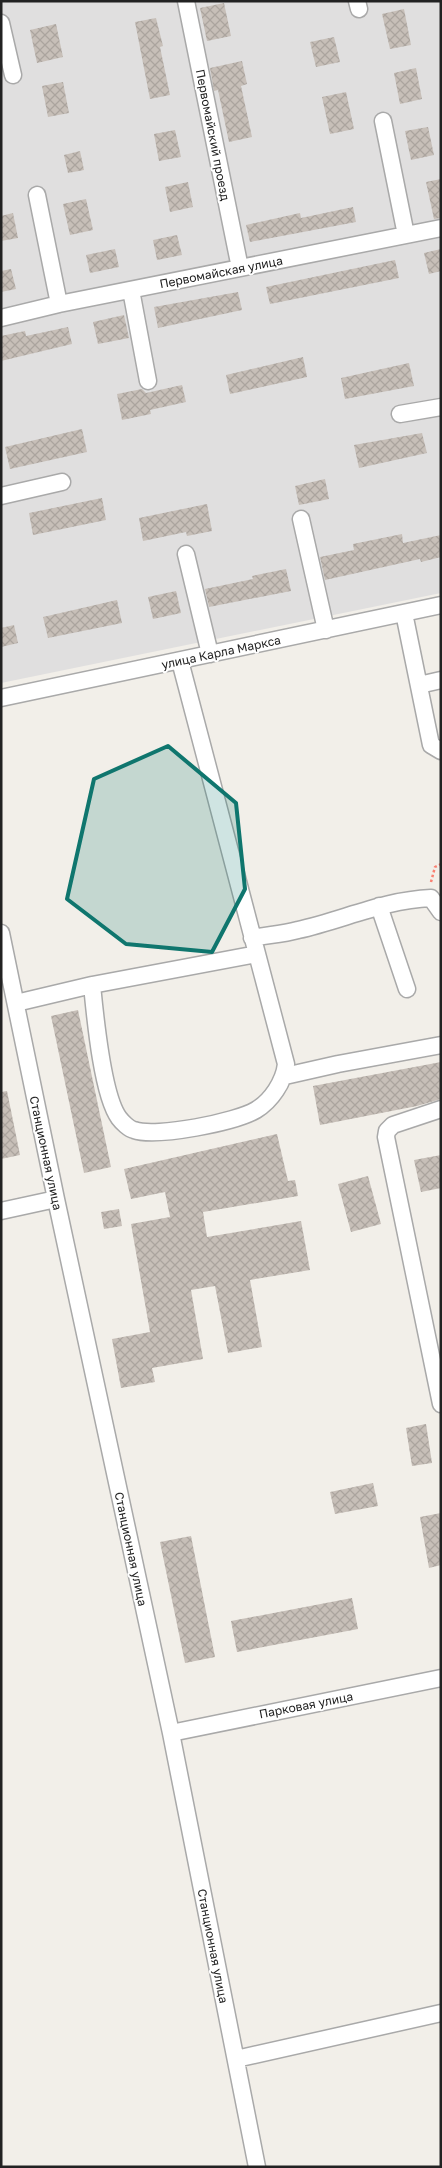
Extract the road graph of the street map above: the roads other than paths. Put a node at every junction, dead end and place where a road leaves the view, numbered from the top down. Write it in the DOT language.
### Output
graph roads {
  1 [pos="186,1"];
  2 [pos="1,23"];
  3 [pos="13,75"];
  4 [pos="383,120"];
  5 [pos="37,195"];
  6 [pos="441,228"];
  7 [pos="406,235"];
  8 [pos="240,268"];
  9 [pos="131,290"];
  10 [pos="60,304"];
  11 [pos="1,318"];
  12 [pos="148,381"];
  13 [pos="441,407"];
  14 [pos="400,414"];
  15 [pos="62,482"];
  16 [pos="1,496"];
  17 [pos="301,519"];
  18 [pos="186,554"];
  19 [pos="441,605"];
  20 [pos="404,613"];
  21 [pos="326,630"];
  22 [pos="210,654"];
  23 [pos="180,661"];
  24 [pos="441,680"];
  25 [pos="419,685"];
  26 [pos="1,698"];
  27 [pos="441,751"];
  28 [pos="379,906"];
  29 [pos="441,912"];
  30 [pos="1,933"];
  31 [pos="255,946"];
  32 [pos="92,985"];
  33 [pos="406,989"];
  34 [pos="16,1003"];
  35 [pos="441,1045"];
  36 [pos="285,1076"];
  37 [pos="441,1109"];
  38 [pos="56,1199"];
  39 [pos="1,1211"];
  40 [pos="441,1404"];
  41 [pos="441,1678"];
  42 [pos="170,1733"];
  43 [pos="441,2013"];
  44 [pos="236,2060"];
  45 [pos="257,2167"];
  1 -- 8 [label="street, Первомайский проезд"];
  2 -- 3 [label="street"];
  4 -- 7 [label="street"];
  5 -- 10 [label="street"];
  6 -- 7 [label="street, Первомайская улица"];
  7 -- 8 [label="street, Первомайская улица"];
  8 -- 9 [label="street, Первомайская улица"];
  9 -- 10 [label="street, Первомайская улица"];
  9 -- 12 [label="street"];
  10 -- 11 [label="street, Первомайская улица"];
  13 -- 14 [label="street"];
  15 -- 16 [label="street"];
  17 -- 21 [label="street"];
  18 -- 22 [label="street"];
  19 -- 20 [label="street, улица Карла Маркса"];
  20 -- 21 [label="street, улица Карла Маркса"];
  20 -- 25 [label="street"];
  21 -- 22 [label="street, улица Карла Маркса"];
  22 -- 23 [label="street, улица Карла Маркса"];
  23 -- 26 [label="street, улица Карла Маркса"];
  23 -- 31 [label="street"];
  24 -- 25 [label="street"];
  25 -- 27 [label="street"];
  28 -- 29 [label="street"];
  28 -- 31 [label="street"];
  28 -- 33 [label="street"];
  30 -- 34 [label="street, Станционная улица"];
  31 -- 32 [label="street"];
  31 -- 36 [label="street"];
  32 -- 34 [label="street"];
  32 -- 36 [label="street"];
  34 -- 38 [label="street, Станционная улица"];
  35 -- 36 [label="street"];
  37 -- 40 [label="street"];
  38 -- 39 [label="street"];
  38 -- 42 [label="street, Станционная улица"];
  41 -- 42 [label="street, Парковая улица"];
  42 -- 44 [label="street, Станционная улица"];
  43 -- 44 [label="street"];
  44 -- 45 [label="street, Станционная улица"];
}
